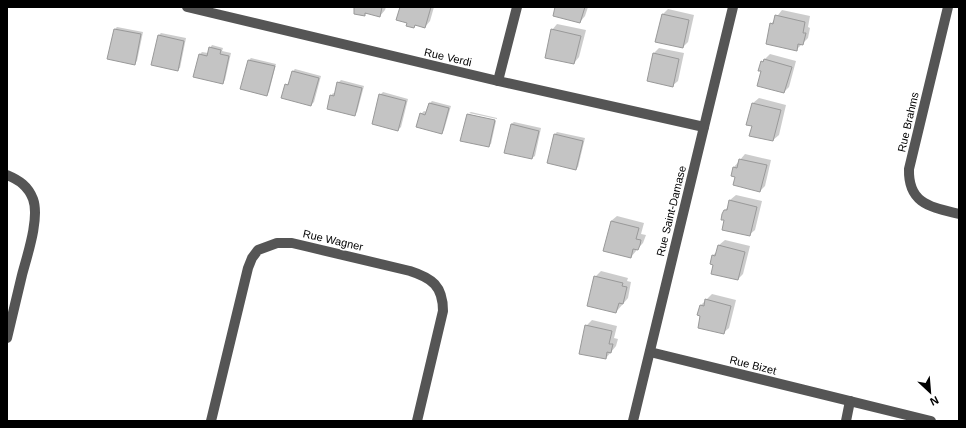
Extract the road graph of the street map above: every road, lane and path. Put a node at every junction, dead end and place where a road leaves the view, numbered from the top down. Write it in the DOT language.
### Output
graph roads {
  1 [pos="187,7"];
  2 [pos="517,7"];
  3 [pos="733,7"];
  4 [pos="948,7"];
  5 [pos="498,81"];
  6 [pos="704,127"];
  7 [pos="7,175"];
  8 [pos="959,214"];
  9 [pos="7,338"];
  10 [pos="650,352"];
  11 [pos="850,401"];
  12 [pos="211,421"];
  13 [pos="417,421"];
  14 [pos="633,421"];
  15 [pos="846,421"];
  16 [pos="931,421"];
  1 -- 5 [label="street, Rue Verdi"];
  2 -- 5 [label="street"];
  3 -- 6 [label="street, Rue Saint-Damase"];
  4 -- 8 [label="street, Rue Brahms"];
  5 -- 6 [label="street, Rue Verdi"];
  6 -- 10 [label="street, Rue Saint-Damase"];
  7 -- 9 [label="street"];
  10 -- 11 [label="street, Rue Bizet"];
  10 -- 14 [label="street, Rue Saint-Damase"];
  11 -- 15 [label="street"];
  11 -- 16 [label="street, Rue Bizet"];
  12 -- 13 [label="street, Rue Wagner"];
}
